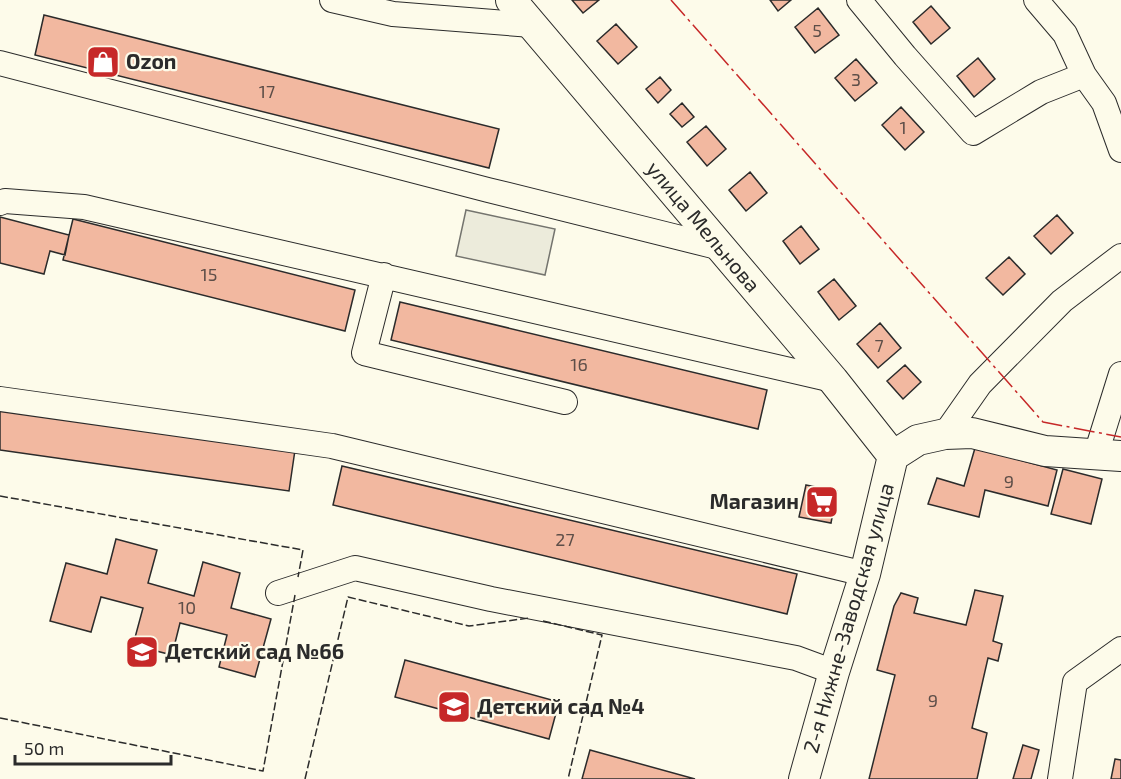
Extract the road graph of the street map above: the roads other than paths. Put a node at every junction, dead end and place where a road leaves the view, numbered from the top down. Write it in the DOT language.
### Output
graph roads {
  1 [pos="332,0"];
  2 [pos="511,0"];
  3 [pos="859,0"];
  4 [pos="1036,0"];
  5 [pos="532,25"];
  6 [pos="0,63"];
  7 [pos="1084,75"];
  8 [pos="1112,102"];
  9 [pos="1121,150"];
  10 [pos="0,204"];
  11 [pos="721,248"];
  12 [pos="1121,256"];
  13 [pos="384,275"];
  14 [pos="1121,375"];
  15 [pos="832,380"];
  16 [pos="0,399"];
  17 [pos="565,402"];
  18 [pos="945,434"];
  19 [pos="1109,455"];
  20 [pos="893,456"];
  21 [pos="865,574"];
  22 [pos="278,593"];
  23 [pos="1121,649"];
  24 [pos="834,672"];
  25 [pos="804,779"];
  26 [pos="1060,779"];
  1 -- 5 [label="street"];
  2 -- 5 [label="main road, улица Мельнова"];
  3 -- 7 [label="street"];
  4 -- 7 [label="street"];
  5 -- 11 [label="main road, улица Мельнова"];
  6 -- 11 [label="street"];
  7 -- 8 [label="street"];
  8 -- 9 [label="street"];
  10 -- 13 [label="street"];
  11 -- 15 [label="main road, улица Мельнова"];
  12 -- 18 [label="street"];
  13 -- 15 [label="street"];
  13 -- 17 [label="street"];
  14 -- 19 [label="street"];
  15 -- 20 [label="main road, улица Мельнова"];
  16 -- 21 [label="street"];
  18 -- 19 [label="main road"];
  18 -- 20 [label="main road"];
  20 -- 21 [label="main road, 2-я Нижне-Заводская улица"];
  21 -- 24 [label="main road, 2-я Нижне-Заводская улица"];
  22 -- 24 [label="street"];
  23 -- 26 [label="street"];
  24 -- 25 [label="main road, 2-я Нижне-Заводская улица"];
}
